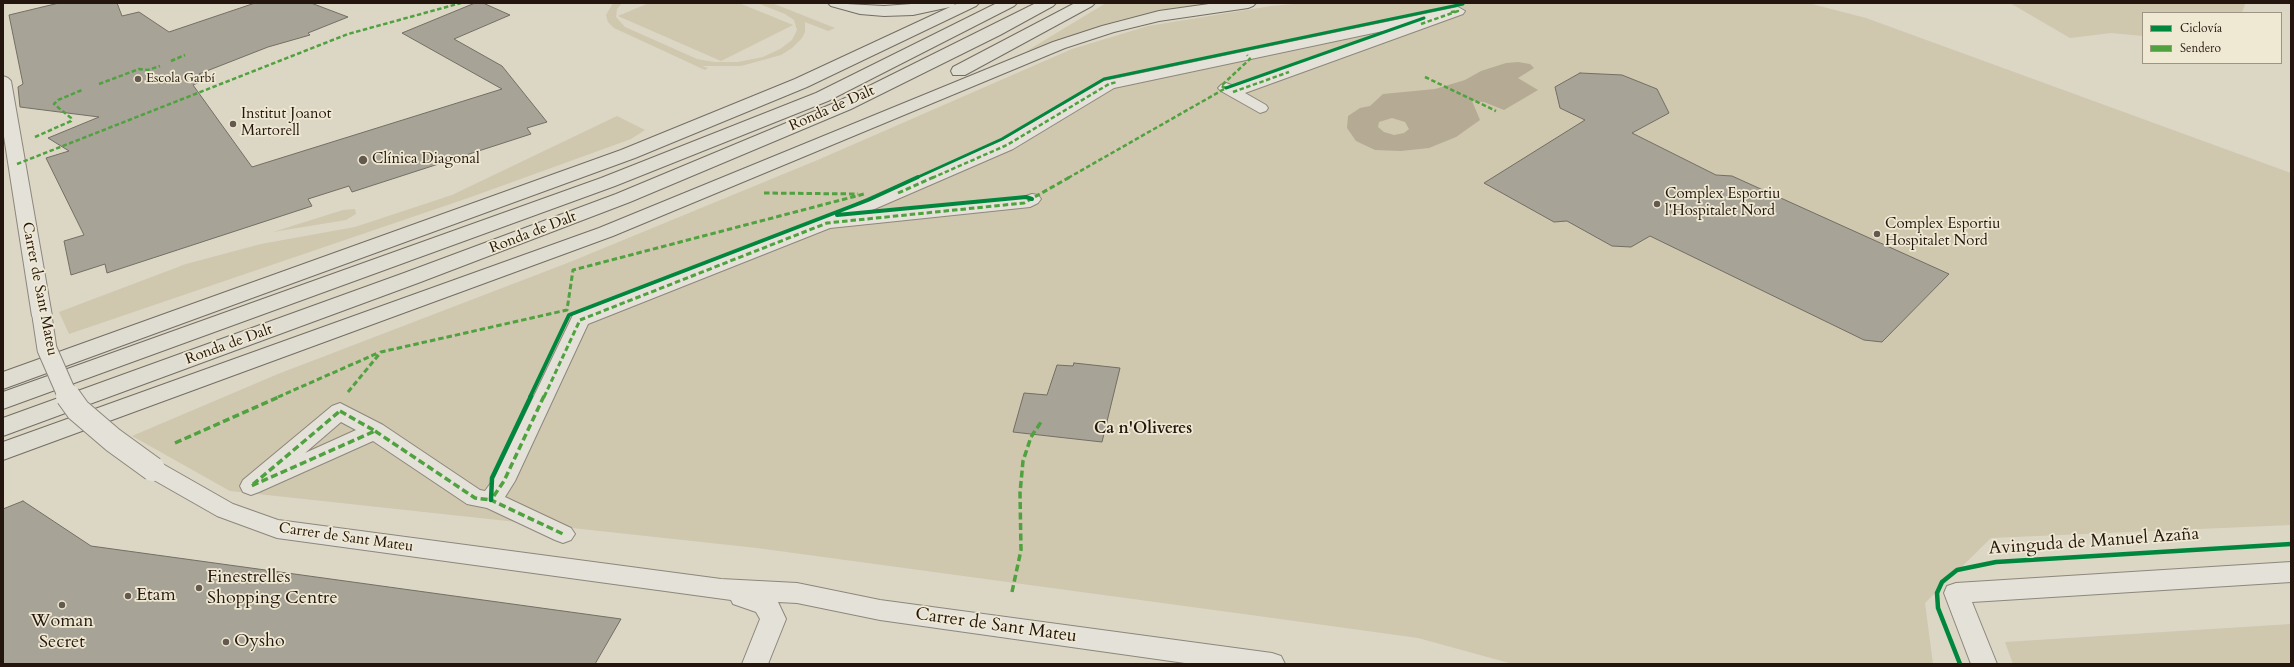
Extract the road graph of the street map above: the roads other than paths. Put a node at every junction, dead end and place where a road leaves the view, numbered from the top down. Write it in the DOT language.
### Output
graph roads {
  1 [pos="836,3"];
  2 [pos="948,3"];
  3 [pos="971,3"];
  4 [pos="1009,3"];
  5 [pos="1048,3"];
  6 [pos="1087,3"];
  7 [pos="1248,3"];
  8 [pos="3,81"];
  9 [pos="1260,108"];
  10 [pos="827,139"];
  11 [pos="1032,199"];
  12 [pos="827,223"];
  13 [pos="343,329"];
  14 [pos="3,381"];
  15 [pos="3,402"];
  16 [pos="3,427"];
  17 [pos="375,431"];
  18 [pos="3,451"];
  19 [pos="3,461"];
  20 [pos="490,500"];
  21 [pos="563,534"];
  22 [pos="2291,572"];
  23 [pos="721,589"];
  24 [pos="755,664"];
  25 [pos="1272,664"];
  26 [pos="1984,664"];
  1 -- 2 [label="highway"];
  3 -- 14 [label="highway"];
  4 -- 15 [label="highway, Ronda de Dalt"];
  5 -- 16 [label="highway, Ronda de Dalt"];
  6 -- 10 [label="highway"];
  7 -- 10 [label="highway"];
  8 -- 23 [label="street, Carrer de Sant Mateu, bridge"];
  9 -- 12 [label="street"];
  10 -- 13 [label="highway"];
  11 -- 12 [label="street"];
  12 -- 20 [label="street"];
  13 -- 18 [label="highway"];
  13 -- 19 [label="highway"];
  17 -- 17 [label="street"];
  17 -- 20 [label="street"];
  20 -- 21 [label="street"];
  22 -- 26 [label="street"];
  23 -- 24 [label="street, Carrer de Sant Mateu"];
  23 -- 25 [label="street, Carrer de Sant Mateu"];
}
